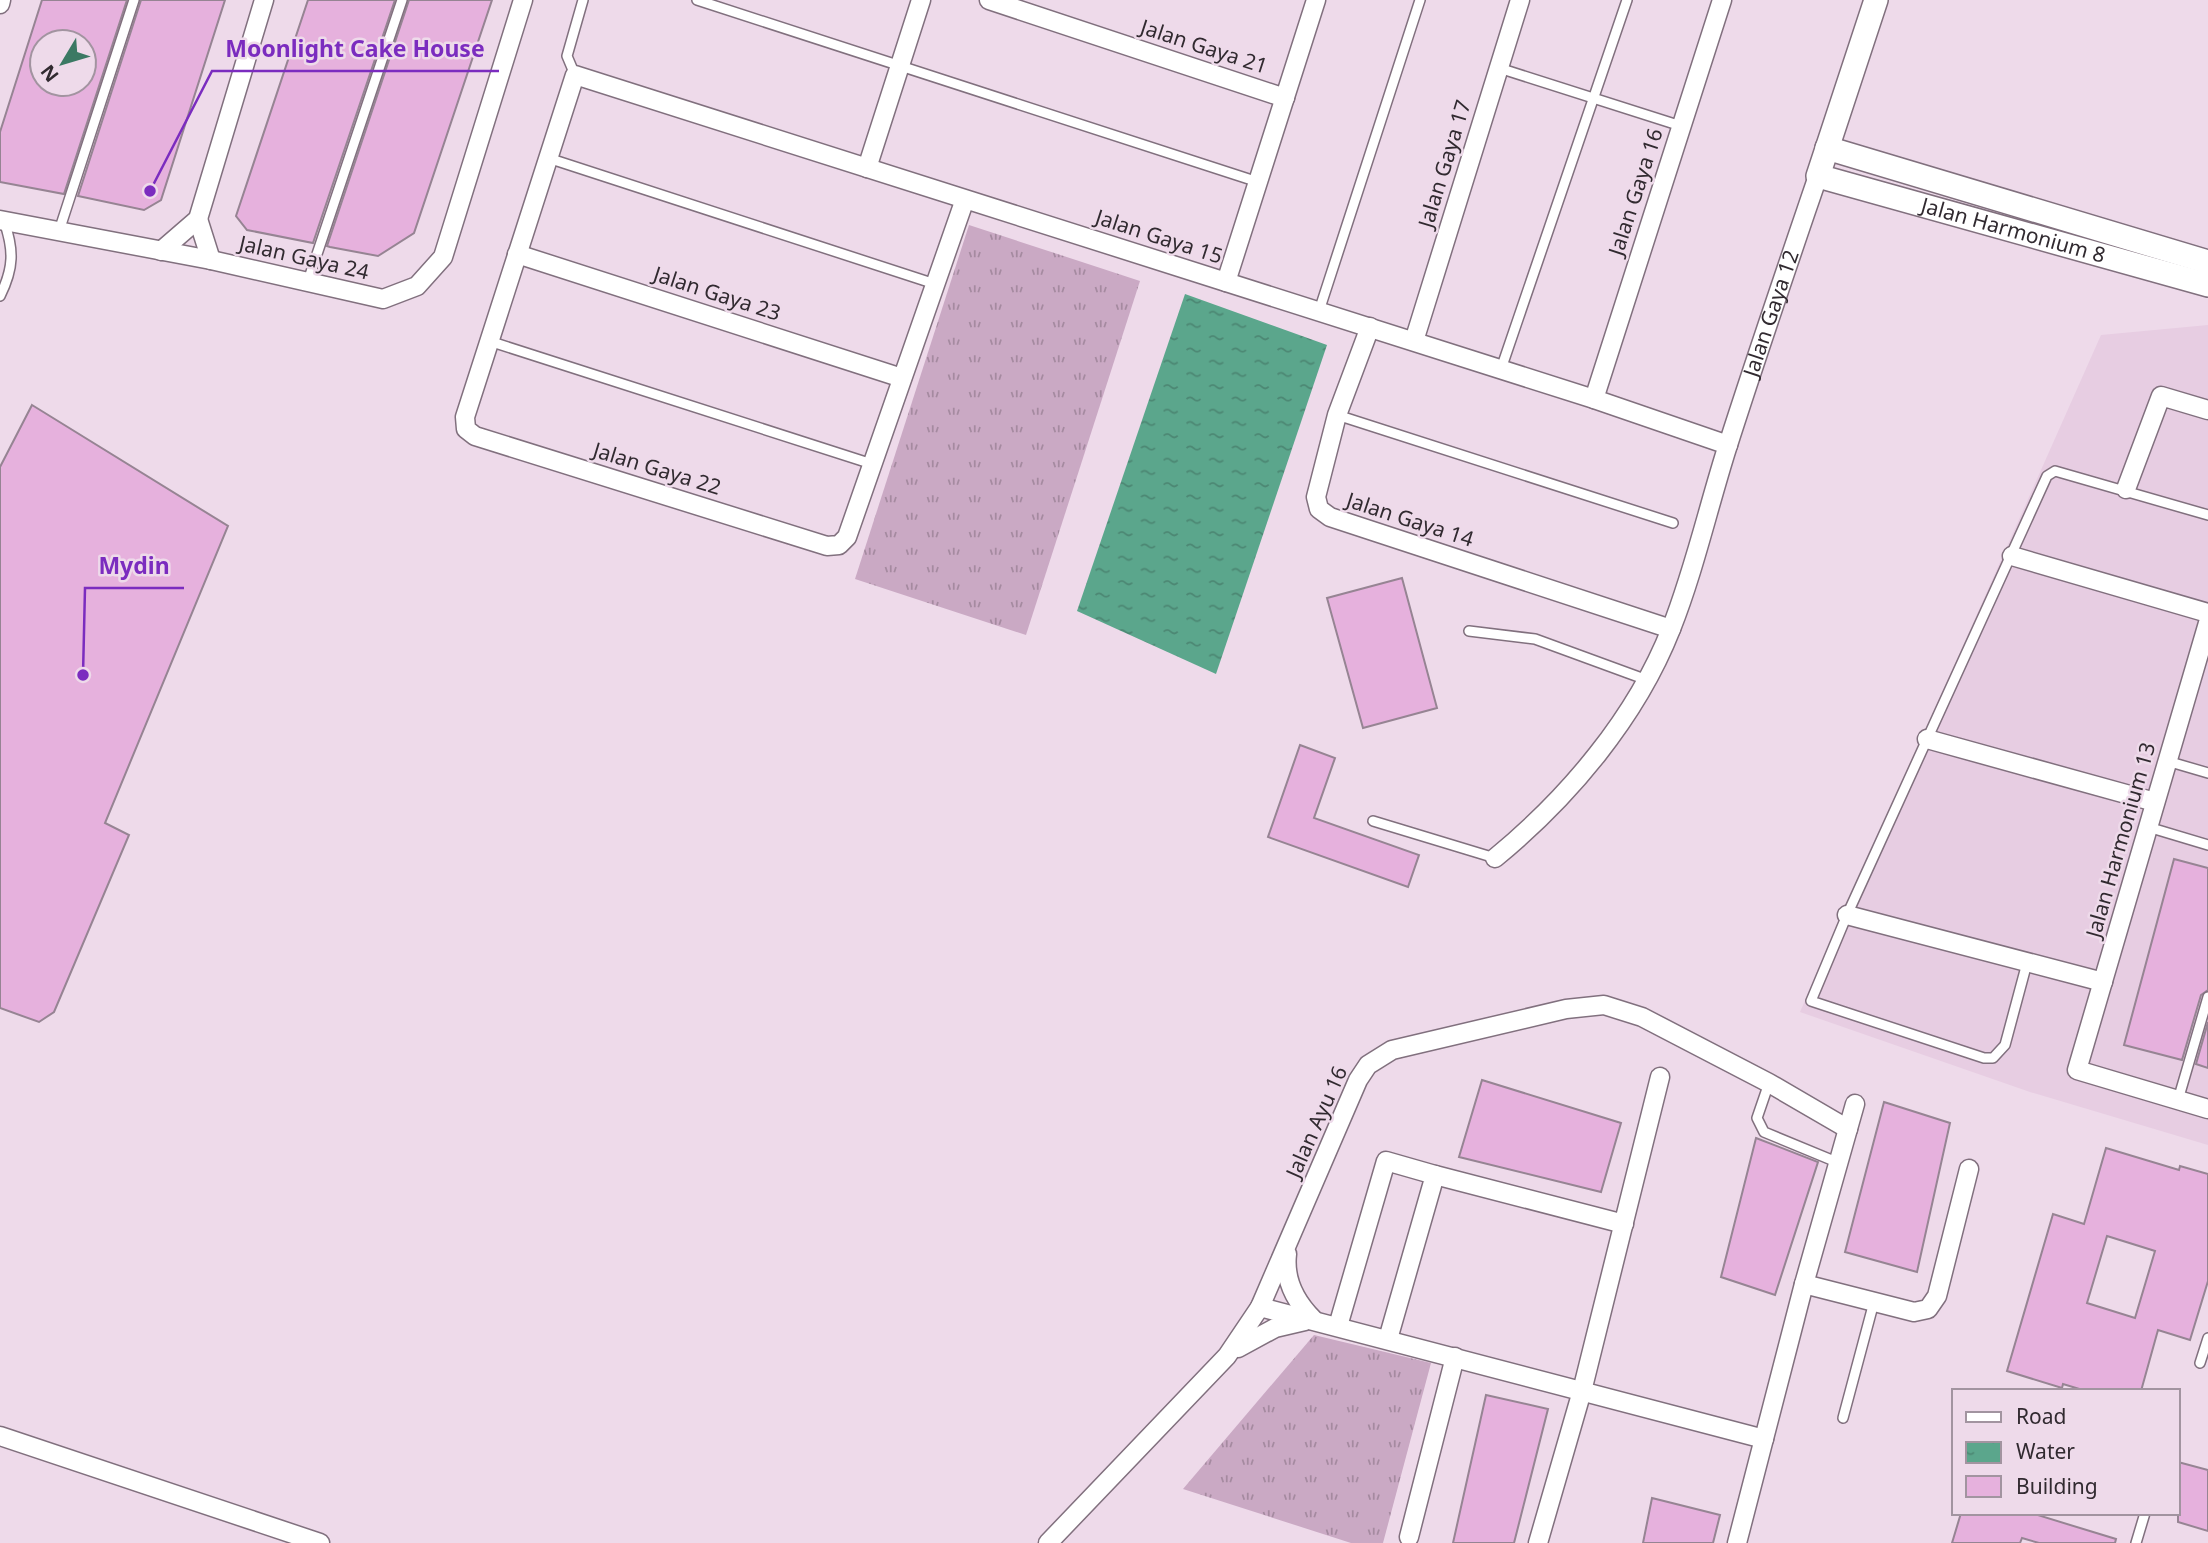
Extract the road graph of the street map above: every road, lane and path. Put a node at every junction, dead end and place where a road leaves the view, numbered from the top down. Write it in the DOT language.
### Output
graph roads {
  1 [pos="134,0"];
  2 [pos="264,0"];
  3 [pos="402,0"];
  4 [pos="523,0"];
  5 [pos="583,0"];
  6 [pos="697,0"];
  7 [pos="921,0"];
  8 [pos="989,0"];
  9 [pos="1315,0"];
  10 [pos="1420,0"];
  11 [pos="1520,0"];
  12 [pos="1627,0"];
  13 [pos="1721,0"];
  14 [pos="1876,0"];
  15 [pos="900,65"];
  16 [pos="1499,68"];
  17 [pos="575,75"];
  18 [pos="1285,98"];
  19 [pos="1596,99"];
  20 [pos="1681,126"];
  21 [pos="1827,148"];
  22 [pos="548,158"];
  23 [pos="867,169"];
  24 [pos="1818,176"];
  25 [pos="1258,182"];
  26 [pos="965,199"];
  27 [pos="198,219"];
  28 [pos="2,220"];
  29 [pos="59,231"];
  30 [pos="161,251"];
  31 [pos="517,254"];
  32 [pos="211,260"];
  33 [pos="2208,262"];
  34 [pos="307,281"];
  35 [pos="1226,282"];
  36 [pos="935,285"];
  37 [pos="2208,285"];
  38 [pos="0,296"];
  39 [pos="1319,311"];
  40 [pos="1370,327"];
  41 [pos="489,341"];
  42 [pos="1414,341"];
  43 [pos="1501,369"];
  44 [pos="902,378"];
  45 [pos="1594,399"];
  46 [pos="2208,410"];
  47 [pos="1337,415"];
  48 [pos="1728,445"];
  49 [pos="872,464"];
  50 [pos="2126,489"];
  51 [pos="2208,516"];
  52 [pos="1672,523"];
  53 [pos="2012,555"];
  54 [pos="2208,613"];
  55 [pos="2208,623"];
  56 [pos="1671,629"];
  57 [pos="1469,631"];
  58 [pos="1647,680"];
  59 [pos="1927,739"];
  60 [pos="2167,761"];
  61 [pos="2208,773"];
  62 [pos="2155,802"];
  63 [pos="1373,821"];
  64 [pos="2148,827"];
  65 [pos="2208,845"];
  66 [pos="1495,858"];
  67 [pos="1847,915"];
  68 [pos="2027,962"];
  69 [pos="2103,982"];
  70 [pos="2208,997"];
  71 [pos="1660,1077"];
  72 [pos="1769,1083"];
  73 [pos="2178,1100"];
  74 [pos="1855,1104"];
  75 [pos="2208,1109"];
  76 [pos="1848,1129"];
  77 [pos="1839,1163"];
  78 [pos="1969,1169"];
  79 [pos="1435,1175"];
  80 [pos="1624,1224"];
  81 [pos="1288,1244"];
  82 [pos="1804,1284"];
  83 [pos="1874,1302"];
  84 [pos="1260,1307"];
  85 [pos="1313,1320"];
  86 [pos="1338,1326"];
  87 [pos="2208,1338"];
  88 [pos="1388,1339"];
  89 [pos="1227,1356"];
  90 [pos="1455,1357"];
  91 [pos="2200,1363"];
  92 [pos="1582,1391"];
  93 [pos="1843,1418"];
  94 [pos="0,1437"];
  95 [pos="1764,1439"];
  96 [pos="2143,1515"];
  97 [pos="1409,1537"];
  98 [pos="320,1543"];
  99 [pos="1048,1543"];
  100 [pos="1538,1543"];
  101 [pos="1737,1543"];
  102 [pos="2136,1543"];
  1 -- 29 [label="lane"];
  2 -- 27 [label="street"];
  3 -- 34 [label="lane"];
  4 -- 34 [label="street, Jalan Gaya 24"];
  5 -- 17 [label="lane"];
  6 -- 15 [label="lane"];
  7 -- 15 [label="street"];
  8 -- 18 [label="street, Jalan Gaya 21"];
  9 -- 18 [label="street"];
  10 -- 39 [label="lane"];
  11 -- 16 [label="street, Jalan Gaya 17"];
  12 -- 19 [label="lane"];
  13 -- 20 [label="street, Jalan Gaya 16"];
  14 -- 21 [label="street, Jalan Gaya 12"];
  15 -- 23 [label="street"];
  15 -- 25 [label="lane"];
  16 -- 19 [label="lane"];
  16 -- 42 [label="street, Jalan Gaya 17"];
  17 -- 22 [label="street, Jalan Gaya 22"];
  17 -- 23 [label="street, Jalan Gaya 15"];
  18 -- 25 [label="street"];
  19 -- 20 [label="lane"];
  19 -- 43 [label="lane"];
  20 -- 45 [label="street, Jalan Gaya 16"];
  21 -- 24 [label="street, Jalan Gaya 12"];
  21 -- 33 [label="street, Jalan Harmonium 8"];
  22 -- 31 [label="street, Jalan Gaya 22"];
  22 -- 36 [label="lane"];
  23 -- 26 [label="street, Jalan Gaya 15"];
  24 -- 37 [label="street, Jalan Harmonium 8"];
  24 -- 48 [label="street, Jalan Gaya 12"];
  25 -- 35 [label="street"];
  26 -- 35 [label="street, Jalan Gaya 15"];
  26 -- 36 [label="street, Jalan Gaya 22"];
  27 -- 30 [label="street"];
  27 -- 32 [label="street"];
  28 -- 29 [label="street, Jalan Gaya 24"];
  28 -- 38 [label="lane"];
  29 -- 30 [label="street, Jalan Gaya 24"];
  30 -- 32 [label="street, Jalan Gaya 24"];
  31 -- 41 [label="street, Jalan Gaya 22"];
  31 -- 44 [label="street, Jalan Gaya 23"];
  32 -- 34 [label="street, Jalan Gaya 24"];
  35 -- 39 [label="street, Jalan Gaya 15"];
  36 -- 44 [label="street, Jalan Gaya 22"];
  39 -- 40 [label="street, Jalan Gaya 15"];
  40 -- 42 [label="street, Jalan Gaya 15"];
  40 -- 47 [label="street, Jalan Gaya 14"];
  41 -- 49 [label="lane"];
  41 -- 49 [label="street, Jalan Gaya 22"];
  42 -- 43 [label="street, Jalan Gaya 15"];
  43 -- 45 [label="street, Jalan Gaya 15"];
  44 -- 49 [label="street, Jalan Gaya 22"];
  45 -- 48 [label="street, Jalan Gaya 15"];
  46 -- 50 [label="street"];
  47 -- 52 [label="lane"];
  47 -- 56 [label="street, Jalan Gaya 14"];
  48 -- 56 [label="street, Jalan Gaya 12"];
  50 -- 51 [label="lane"];
  50 -- 53 [label="lane"];
  53 -- 54 [label="street"];
  53 -- 59 [label="lane"];
  55 -- 60 [label="street, Jalan Harmonium 13"];
  56 -- 58 [label="street, Jalan Gaya 12"];
  57 -- 58 [label="lane"];
  58 -- 66 [label="street, Jalan Gaya 12"];
  59 -- 62 [label="street"];
  59 -- 67 [label="lane"];
  60 -- 61 [label="lane"];
  60 -- 62 [label="street, Jalan Harmonium 13"];
  62 -- 64 [label="street, Jalan Harmonium 13"];
  63 -- 66 [label="lane"];
  64 -- 65 [label="lane"];
  64 -- 69 [label="street, Jalan Harmonium 13"];
  67 -- 68 [label="street"];
  67 -- 68 [label="lane"];
  68 -- 69 [label="street"];
  69 -- 73 [label="street, Jalan Harmonium 13"];
  70 -- 73 [label="lane"];
  71 -- 80 [label="street"];
  72 -- 76 [label="street, Jalan Ayu 16"];
  72 -- 77 [label="lane"];
  72 -- 81 [label="street, Jalan Ayu 16"];
  73 -- 75 [label="street"];
  74 -- 76 [label="street"];
  76 -- 77 [label="street"];
  77 -- 82 [label="street"];
  78 -- 83 [label="street"];
  79 -- 80 [label="street"];
  79 -- 86 [label="street"];
  79 -- 88 [label="street"];
  80 -- 92 [label="street"];
  81 -- 84 [label="street, Jalan Ayu 16"];
  81 -- 85 [label="street"];
  82 -- 83 [label="street"];
  82 -- 95 [label="street"];
  83 -- 93 [label="lane"];
  84 -- 85 [label="street"];
  84 -- 89 [label="street, Jalan Ayu 16"];
  85 -- 86 [label="street"];
  85 -- 89 [label="street"];
  86 -- 88 [label="street"];
  87 -- 91 [label="lane"];
  88 -- 90 [label="street"];
  89 -- 99 [label="street, Jalan Ayu 16"];
  90 -- 92 [label="street"];
  90 -- 97 [label="street"];
  92 -- 95 [label="street"];
  92 -- 100 [label="street"];
  94 -- 98 [label="street"];
  95 -- 101 [label="street"];
  96 -- 102 [label="lane"];
}
